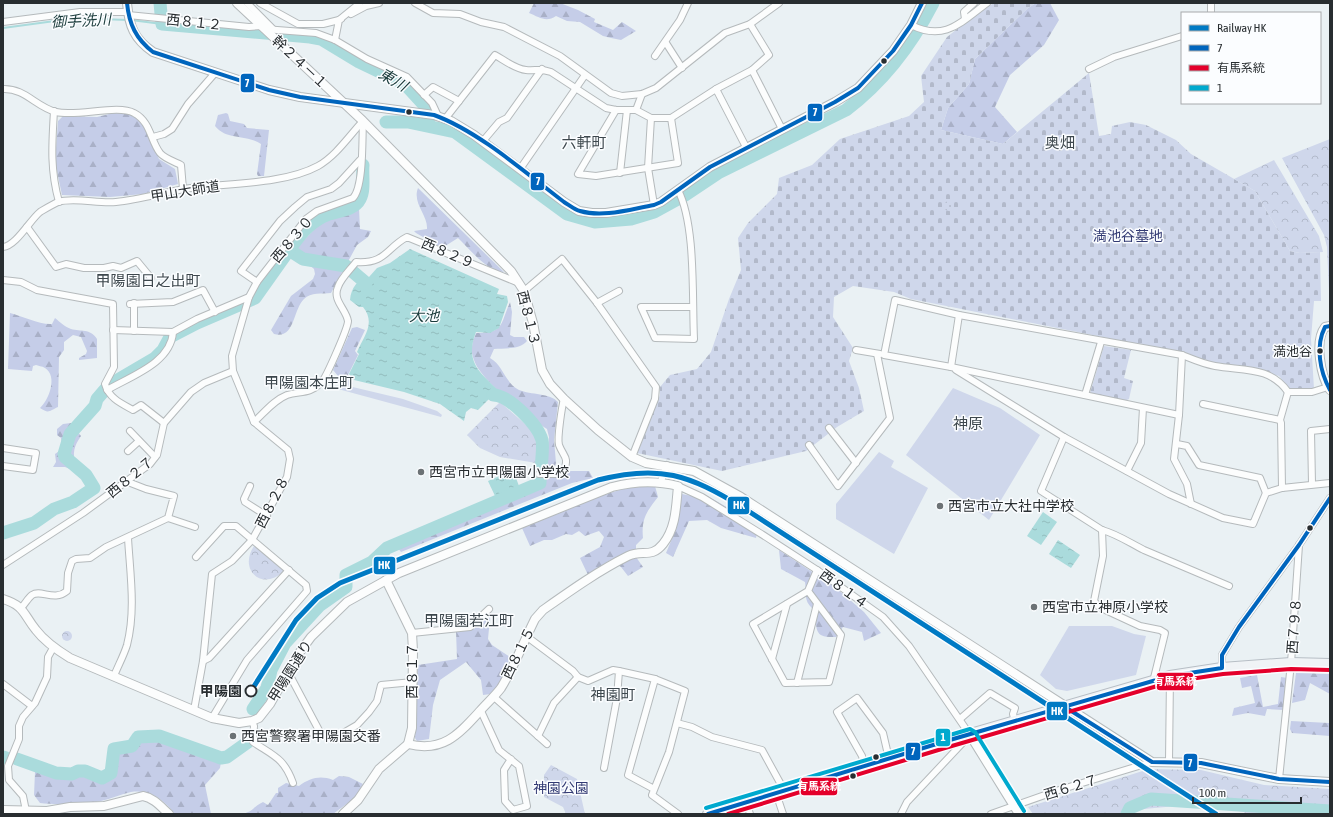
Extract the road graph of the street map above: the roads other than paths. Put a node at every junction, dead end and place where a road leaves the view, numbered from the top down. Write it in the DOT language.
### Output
graph roads {
  1 [pos="237,3"];
  2 [pos="247,3"];
  3 [pos="260,3"];
  4 [pos="360,3"];
  5 [pos="379,3"];
  6 [pos="416,3"];
  7 [pos="688,3"];
  8 [pos="779,3"];
  9 [pos="922,3"];
  10 [pos="974,3"];
  11 [pos="987,3"];
  12 [pos="128,14"];
  13 [pos="965,19"];
  14 [pos="339,20"];
  15 [pos="3,22"];
  16 [pos="750,24"];
  17 [pos="914,26"];
  18 [pos="298,27"];
  19 [pos="267,30"];
  20 [pos="1181,36"];
  21 [pos="335,40"];
  22 [pos="666,43"];
  23 [pos="655,56"];
  24 [pos="682,68"];
  25 [pos="1088,68"];
  26 [pos="542,69"];
  27 [pos="752,70"];
  28 [pos="215,73"];
  29 [pos="585,75"];
  30 [pos="576,88"];
  31 [pos="3,89"];
  32 [pos="716,89"];
  33 [pos="642,94"];
  34 [pos="424,95"];
  35 [pos="459,101"];
  36 [pos="346,105"];
  37 [pos="616,110"];
  38 [pos="627,110"];
  39 [pos="636,110"];
  40 [pos="54,112"];
  41 [pos="435,116"];
  42 [pos="650,118"];
  43 [pos="671,118"];
  44 [pos="363,121"];
  45 [pos="782,129"];
  46 [pos="153,137"];
  47 [pos="482,141"];
  48 [pos="746,147"];
  49 [pos="360,160"];
  50 [pos="648,168"];
  51 [pos="520,169"];
  52 [pos="620,173"];
  53 [pos="183,189"];
  54 [pos="678,190"];
  55 [pos="59,202"];
  56 [pos="654,205"];
  57 [pos="27,227"];
  58 [pos="3,247"];
  59 [pos="150,278"];
  60 [pos="3,280"];
  61 [pos="257,282"];
  62 [pos="522,287"];
  63 [pos="618,291"];
  64 [pos="249,300"];
  65 [pos="597,303"];
  66 [pos="693,307"];
  67 [pos="215,312"];
  68 [pos="959,315"];
  69 [pos="1330,326"];
  70 [pos="113,330"];
  71 [pos="134,331"];
  72 [pos="173,332"];
  73 [pos="1101,342"];
  74 [pos="856,350"];
  75 [pos="880,354"];
  76 [pos="1182,355"];
  77 [pos="951,367"];
  78 [pos="232,371"];
  79 [pos="1329,389"];
  80 [pos="107,390"];
  81 [pos="1288,392"];
  82 [pos="1085,395"];
  83 [pos="564,399"];
  84 [pos="1203,404"];
  85 [pos="1143,408"];
  86 [pos="1179,415"];
  87 [pos="1280,420"];
  88 [pos="254,422"];
  89 [pos="164,423"];
  90 [pos="829,428"];
  91 [pos="1330,429"];
  92 [pos="130,431"];
  93 [pos="1064,437"];
  94 [pos="139,441"];
  95 [pos="1177,444"];
  96 [pos="809,445"];
  97 [pos="3,448"];
  98 [pos="128,450"];
  99 [pos="155,457"];
  100 [pos="632,457"];
  101 [pos="856,463"];
  102 [pos="666,465"];
  103 [pos="3,466"];
  104 [pos="1127,471"];
  105 [pos="539,474"];
  106 [pos="128,482"];
  107 [pos="661,482"];
  108 [pos="1330,483"];
  109 [pos="1312,484"];
  110 [pos="250,486"];
  111 [pos="678,486"];
  112 [pos="1282,488"];
  113 [pos="1266,493"];
  114 [pos="1330,498"];
  115 [pos="1191,504"];
  116 [pos="267,516"];
  117 [pos="168,518"];
  118 [pos="195,528"];
  119 [pos="1102,530"];
  120 [pos="128,538"];
  121 [pos="252,540"];
  122 [pos="1299,545"];
  123 [pos="196,557"];
  124 [pos="3,565"];
  125 [pos="289,570"];
  126 [pos="817,570"];
  127 [pos="386,580"];
  128 [pos="1229,586"];
  129 [pos="808,591"];
  130 [pos="3,599"];
  131 [pos="787,604"];
  132 [pos="817,604"];
  133 [pos="21,608"];
  134 [pos="490,610"];
  135 [pos="412,632"];
  136 [pos="526,636"];
  137 [pos="54,648"];
  138 [pos="772,659"];
  139 [pos="203,661"];
  140 [pos="1291,663"];
  141 [pos="1330,664"];
  142 [pos="1222,668"];
  143 [pos="619,671"];
  144 [pos="288,672"];
  145 [pos="114,676"];
  146 [pos="1170,676"];
  147 [pos="578,677"];
  148 [pos="655,679"];
  149 [pos="413,682"];
  150 [pos="1153,682"];
  151 [pos="797,683"];
  152 [pos="3,684"];
  153 [pos="494,696"];
  154 [pos="32,706"];
  155 [pos="1065,707"];
  156 [pos="194,710"];
  157 [pos="481,710"];
  158 [pos="212,718"];
  159 [pos="960,719"];
  160 [pos="252,721"];
  161 [pos="1015,722"];
  162 [pos="677,723"];
  163 [pos="970,735"];
  164 [pos="538,736"];
  165 [pos="408,744"];
  166 [pos="547,744"];
  167 [pos="511,759"];
  168 [pos="889,759"];
  169 [pos="1169,761"];
  170 [pos="1152,762"];
  171 [pos="864,766"];
  172 [pos="604,768"];
  173 [pos="1279,779"];
  174 [pos="1330,782"];
  175 [pos="293,783"];
  176 [pos="654,789"];
  177 [pos="780,792"];
  178 [pos="746,802"];
  179 [pos="3,810"];
  180 [pos="1016,810"];
  181 [pos="731,811"];
  182 [pos="23,812"];
  183 [pos="169,814"];
  184 [pos="343,814"];
  185 [pos="678,814"];
  186 [pos="708,814"];
  187 [pos="750,814"];
  188 [pos="783,814"];
  189 [pos="900,814"];
  190 [pos="992,814"];
  1 -- 19 [label="street, 幹２４－１"];
  2 -- 19 [label="street"];
  3 -- 18 [label="street"];
  4 -- 14 [label="street"];
  5 -- 14 [label="street"];
  6 -- 29 [label="street"];
  7 -- 22 [label="street"];
  8 -- 16 [label="street"];
  9 -- 17 [label="street"];
  10 -- 13 [label="street"];
  11 -- 13 [label="street"];
  12 -- 15 [label="street, 西８１２"];
  12 -- 19 [label="street, 西８１２"];
  12 -- 28 [label="street"];
  13 -- 17 [label="street"];
  14 -- 18 [label="street"];
  14 -- 21 [label="street"];
  16 -- 24 [label="street"];
  16 -- 27 [label="street"];
  17 -- 45 [label="street"];
  18 -- 19 [label="street, 西８１２"];
  18 -- 21 [label="street"];
  19 -- 36 [label="street, 幹２４－１"];
  20 -- 25 [label="street"];
  21 -- 34 [label="street"];
  22 -- 23 [label="street"];
  22 -- 24 [label="street"];
  24 -- 33 [label="street"];
  26 -- 30 [label="street"];
  26 -- 35 [label="street"];
  26 -- 47 [label="street"];
  27 -- 32 [label="street"];
  27 -- 45 [label="street"];
  28 -- 36 [label="street"];
  28 -- 46 [label="street"];
  29 -- 30 [label="street"];
  29 -- 33 [label="street"];
  30 -- 37 [label="street"];
  30 -- 51 [label="street"];
  31 -- 40 [label="street"];
  32 -- 43 [label="street"];
  32 -- 48 [label="street"];
  33 -- 39 [label="street"];
  34 -- 35 [label="street"];
  34 -- 41 [label="street"];
  35 -- 41 [label="street"];
  36 -- 41 [label="street"];
  36 -- 44 [label="street, 幹２４－１"];
  37 -- 38 [label="street"];
  37 -- 52 [label="street"];
  38 -- 39 [label="street"];
  38 -- 52 [label="street"];
  39 -- 42 [label="street"];
  40 -- 46 [label="street"];
  40 -- 55 [label="street"];
  41 -- 47 [label="street"];
  42 -- 43 [label="street"];
  42 -- 50 [label="street"];
  43 -- 50 [label="street"];
  44 -- 49 [label="street, 西８３０"];
  44 -- 53 [label="street, 甲山大師道"];
  44 -- 62 [label="street, 西８１３"];
  45 -- 48 [label="street"];
  46 -- 53 [label="street"];
  47 -- 51 [label="street"];
  48 -- 54 [label="street"];
  49 -- 61 [label="street, 西８３０"];
  49 -- 61 [label="street"];
  50 -- 52 [label="street"];
  50 -- 56 [label="street"];
  51 -- 56 [label="street"];
  53 -- 55 [label="street, 甲山大師道"];
  54 -- 56 [label="street"];
  54 -- 66 [label="street"];
  55 -- 57 [label="street"];
  57 -- 58 [label="street"];
  57 -- 59 [label="street"];
  60 -- 70 [label="street"];
  61 -- 64 [label="street, 西８３０"];
  62 -- 65 [label="street"];
  62 -- 83 [label="street, 西８１３"];
  62 -- 88 [label="street, 西８２９"];
  63 -- 65 [label="street"];
  64 -- 67 [label="street"];
  64 -- 78 [label="street, 西８２８"];
  65 -- 100 [label="street"];
  66 -- 66 [label="street"];
  67 -- 71 [label="street"];
  67 -- 72 [label="street"];
  68 -- 73 [label="street"];
  68 -- 75 [label="street"];
  68 -- 77 [label="street"];
  69 -- 79 [label="street"];
  70 -- 71 [label="street"];
  70 -- 80 [label="street"];
  71 -- 72 [label="street"];
  72 -- 80 [label="street"];
  73 -- 76 [label="street"];
  73 -- 82 [label="street"];
  74 -- 75 [label="street"];
  75 -- 77 [label="street"];
  75 -- 101 [label="street"];
  76 -- 81 [label="street"];
  76 -- 86 [label="street"];
  77 -- 82 [label="street"];
  77 -- 93 [label="street"];
  78 -- 88 [label="street, 西８２８"];
  78 -- 89 [label="street, 西８２７"];
  79 -- 81 [label="street"];
  80 -- 89 [label="street"];
  81 -- 87 [label="street"];
  82 -- 85 [label="street"];
  83 -- 100 [label="street, 西８１３"];
  83 -- 105 [label="street"];
  84 -- 87 [label="street"];
  85 -- 86 [label="street"];
  85 -- 104 [label="street"];
  86 -- 95 [label="street"];
  87 -- 112 [label="street"];
  88 -- 116 [label="street, 西８２８"];
  89 -- 99 [label="street, 西８２７"];
  90 -- 101 [label="street"];
  91 -- 109 [label="street"];
  92 -- 94 [label="street"];
  93 -- 104 [label="street"];
  93 -- 119 [label="street"];
  94 -- 98 [label="street"];
  94 -- 99 [label="street"];
  95 -- 113 [label="street"];
  95 -- 115 [label="street"];
  96 -- 101 [label="street"];
  97 -- 103 [label="street"];
  99 -- 106 [label="street, 西８２７"];
  100 -- 102 [label="street, 西８１３"];
  102 -- 107 [label="street"];
  102 -- 155 [label="street, 西８１３"];
  104 -- 115 [label="street"];
  106 -- 117 [label="street"];
  106 -- 124 [label="street, 西８２７"];
  107 -- 111 [label="street, 甲陽園通り"];
  107 -- 127 [label="street, 甲陽園通り"];
  108 -- 109 [label="street"];
  109 -- 112 [label="street"];
  110 -- 116 [label="street"];
  111 -- 126 [label="street, 西８１４"];
  111 -- 136 [label="street, 西８１５"];
  112 -- 113 [label="street"];
  113 -- 115 [label="street"];
  114 -- 122 [label="street"];
  116 -- 121 [label="street, 西８２８"];
  117 -- 118 [label="street"];
  117 -- 120 [label="street"];
  119 -- 128 [label="street"];
  119 -- 150 [label="street"];
  120 -- 133 [label="street"];
  120 -- 145 [label="street"];
  121 -- 123 [label="street"];
  121 -- 125 [label="street"];
  121 -- 139 [label="street, 西８２８"];
  122 -- 140 [label="street, 西７９８"];
  122 -- 142 [label="street"];
  125 -- 139 [label="street"];
  125 -- 158 [label="street"];
  126 -- 129 [label="street"];
  126 -- 159 [label="street, 西８１４"];
  127 -- 135 [label="street, 西８１７"];
  127 -- 144 [label="street, 甲陽園通り"];
  129 -- 131 [label="street"];
  129 -- 132 [label="street"];
  130 -- 133 [label="street"];
  131 -- 138 [label="street"];
  131 -- 138 [label="street"];
  132 -- 151 [label="street"];
  132 -- 151 [label="street"];
  133 -- 137 [label="street"];
  134 -- 135 [label="street"];
  135 -- 149 [label="street, 西８１７"];
  136 -- 147 [label="street"];
  136 -- 153 [label="street, 西８１５"];
  137 -- 145 [label="street"];
  137 -- 154 [label="street"];
  138 -- 151 [label="street"];
  139 -- 156 [label="street, 西８２８"];
  140 -- 141 [label="main road"];
  140 -- 142 [label="main road"];
  140 -- 173 [label="street, 西７９８"];
  142 -- 146 [label="main road"];
  143 -- 147 [label="street"];
  143 -- 148 [label="street"];
  143 -- 172 [label="street"];
  144 -- 149 [label="street"];
  144 -- 160 [label="street, 甲陽園通り"];
  145 -- 156 [label="street"];
  146 -- 150 [label="main road"];
  146 -- 169 [label="street"];
  147 -- 164 [label="street"];
  148 -- 162 [label="street"];
  148 -- 176 [label="street"];
  149 -- 165 [label="street, 西８１７"];
  150 -- 155 [label="main road"];
  152 -- 154 [label="street"];
  153 -- 157 [label="street, 西８１５"];
  153 -- 164 [label="street"];
  154 -- 182 [label="street"];
  155 -- 161 [label="main road"];
  155 -- 170 [label="street, 西８１３"];
  156 -- 158 [label="street"];
  157 -- 165 [label="street, 西８１５"];
  157 -- 167 [label="street"];
  158 -- 160 [label="street"];
  159 -- 161 [label="street"];
  159 -- 163 [label="street, 西８１４"];
  160 -- 175 [label="street"];
  161 -- 163 [label="main road"];
  162 -- 176 [label="street"];
  162 -- 177 [label="street"];
  163 -- 168 [label="main road"];
  163 -- 180 [label="street"];
  163 -- 189 [label="street"];
  164 -- 166 [label="street"];
  165 -- 184 [label="street"];
  167 -- 167 [label="street"];
  168 -- 171 [label="main road"];
  168 -- 171 [label="street"];
  169 -- 170 [label="street"];
  169 -- 173 [label="street"];
  170 -- 180 [label="street, 西６２７"];
  171 -- 177 [label="main road"];
  173 -- 174 [label="street"];
  176 -- 185 [label="street"];
  177 -- 178 [label="main road"];
  177 -- 188 [label="street"];
  178 -- 181 [label="main road"];
  178 -- 187 [label="street"];
  179 -- 182 [label="street"];
  180 -- 190 [label="street, 西６２７"];
  181 -- 186 [label="main road"];
  182 -- 183 [label="street"];
}
